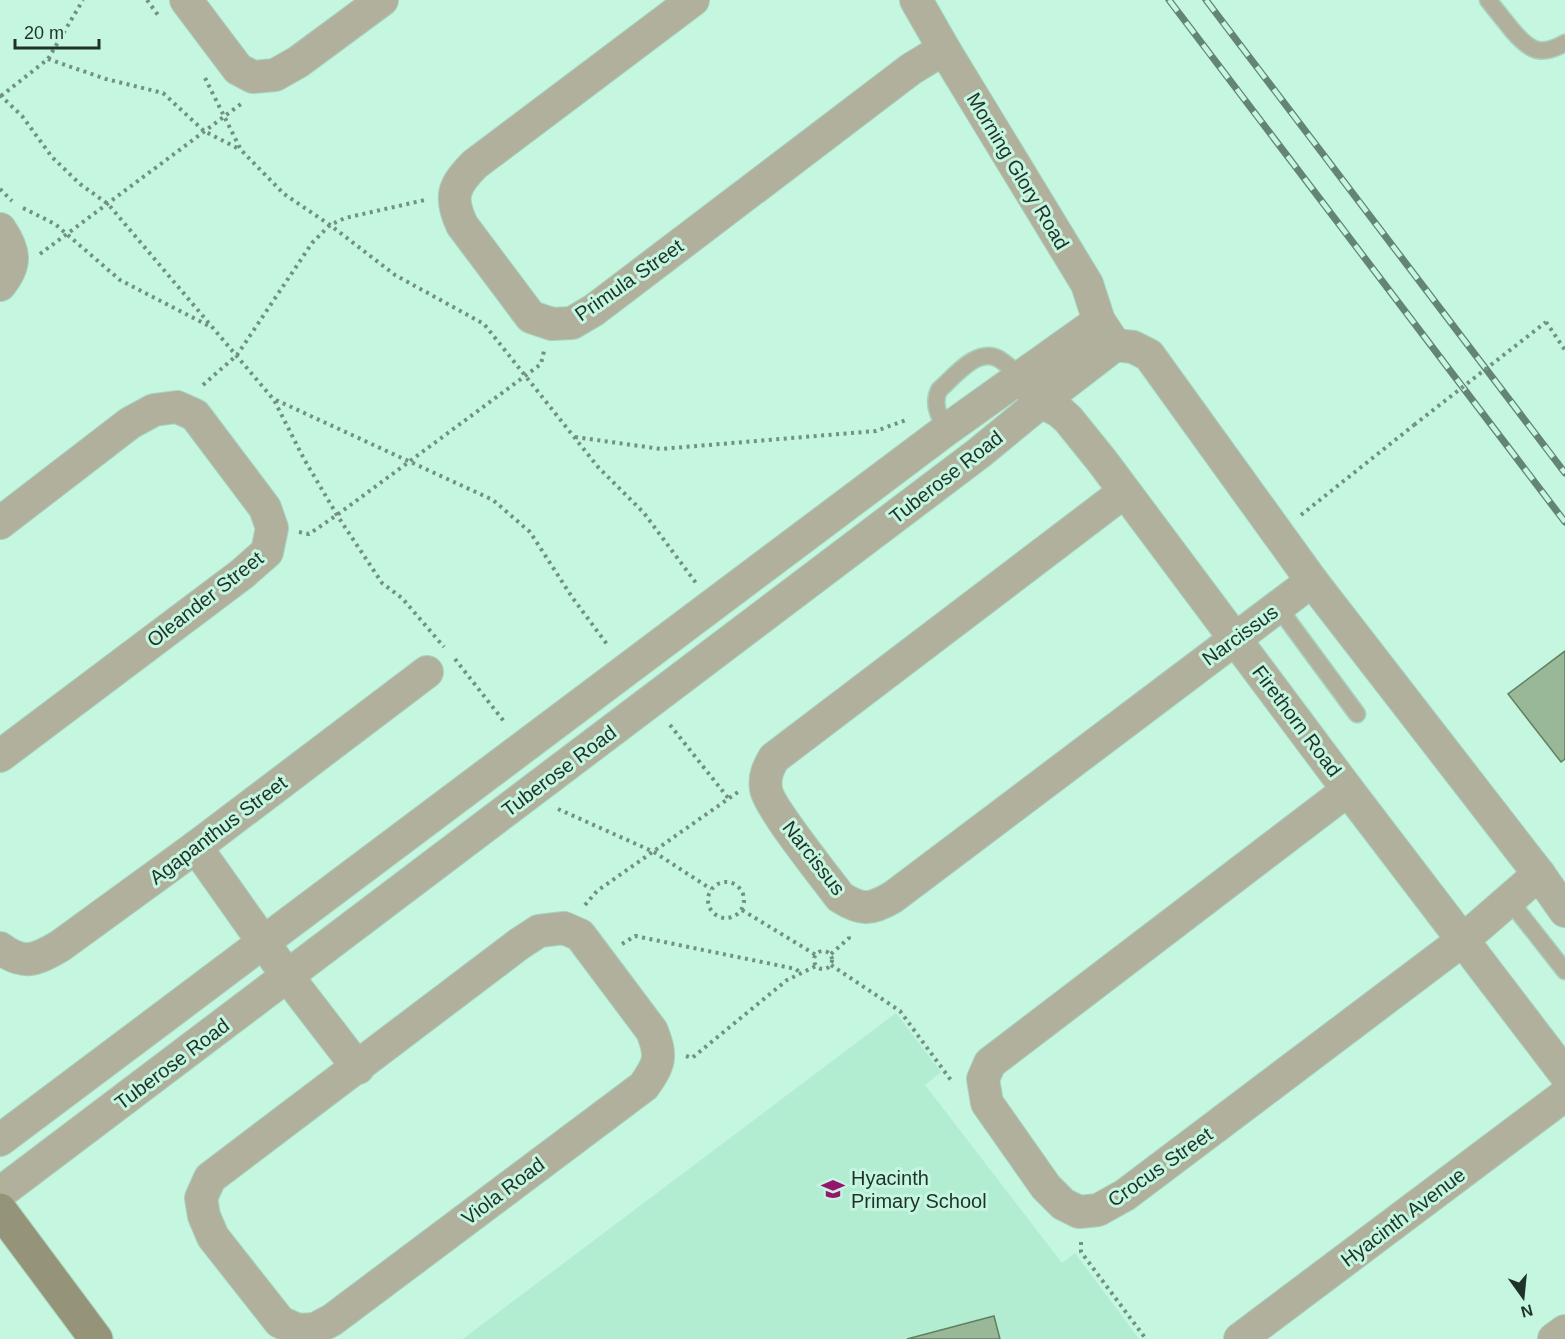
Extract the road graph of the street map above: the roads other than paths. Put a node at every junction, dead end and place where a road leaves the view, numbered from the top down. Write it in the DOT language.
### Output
graph roads {
  1 [pos="186,0"];
  2 [pos="382,0"];
  3 [pos="693,0"];
  4 [pos="916,0"];
  5 [pos="1488,0"];
  6 [pos="1565,42"];
  7 [pos="944,49"];
  8 [pos="0,229"];
  9 [pos="0,285"];
  10 [pos="1107,333"];
  11 [pos="1022,377"];
  12 [pos="1041,402"];
  13 [pos="941,420"];
  14 [pos="1124,492"];
  15 [pos="0,523"];
  16 [pos="1312,581"];
  17 [pos="1278,607"];
  18 [pos="1235,638"];
  19 [pos="427,672"];
  20 [pos="1357,714"];
  21 [pos="0,756"];
  22 [pos="1348,790"];
  23 [pos="195,847"];
  24 [pos="1539,874"];
  25 [pos="1509,900"];
  26 [pos="1565,911"];
  27 [pos="1463,940"];
  28 [pos="262,942"];
  29 [pos="0,948"];
  30 [pos="1565,970"];
  31 [pos="288,977"];
  32 [pos="358,1068"];
  33 [pos="1565,1074"];
  34 [pos="1565,1095"];
  35 [pos="0,1140"];
  36 [pos="0,1192"];
  37 [pos="0,1210"];
  38 [pos="1565,1331"];
  39 [pos="96,1339"];
  40 [pos="1240,1339"];
  41 [pos="1554,1339"];
  1 -- 2 [label="street"];
  3 -- 7 [label="street, Primula Street"];
  4 -- 7 [label="street, Morning Glory Road"];
  5 -- 6 [label="lane"];
  7 -- 10 [label="street, Morning Glory Road"];
  8 -- 9 [label="street"];
  10 -- 11 [label="street, Tuberose Road"];
  10 -- 12 [label="street, Tuberose Road"];
  10 -- 16 [label="street"];
  11 -- 12 [label="street, Firethorn Road"];
  11 -- 13 [label="street, Tuberose Road"];
  11 -- 13 [label="lane"];
  12 -- 14 [label="street, Firethorn Road"];
  12 -- 31 [label="street, Tuberose Road"];
  13 -- 28 [label="street, Tuberose Road"];
  14 -- 18 [label="street, Firethorn Road"];
  14 -- 18 [label="street, Narcissus"];
  15 -- 21 [label="street, Oleander Street"];
  16 -- 17 [label="street, Narcissus"];
  16 -- 24 [label="street"];
  17 -- 18 [label="street, Narcissus"];
  17 -- 20 [label="lane"];
  18 -- 22 [label="street, Firethorn Road"];
  19 -- 23 [label="street, Agapanthus Street"];
  22 -- 27 [label="street, Firethorn Road"];
  22 -- 27 [label="street, Crocus Street"];
  23 -- 28 [label="street"];
  23 -- 29 [label="street, Agapanthus Street"];
  24 -- 25 [label="street, Crocus Street"];
  24 -- 26 [label="street"];
  25 -- 27 [label="street, Crocus Street"];
  25 -- 30 [label="lane"];
  27 -- 33 [label="street, Firethorn Road"];
  28 -- 31 [label="street"];
  28 -- 35 [label="street, Tuberose Road"];
  31 -- 32 [label="street"];
  31 -- 36 [label="street, Tuberose Road"];
  32 -- 32 [label="street, Viola Road"];
  34 -- 40 [label="street, Hyacinth Avenue"];
  37 -- 39 [label="main road"];
  38 -- 41 [label="street"];
}
